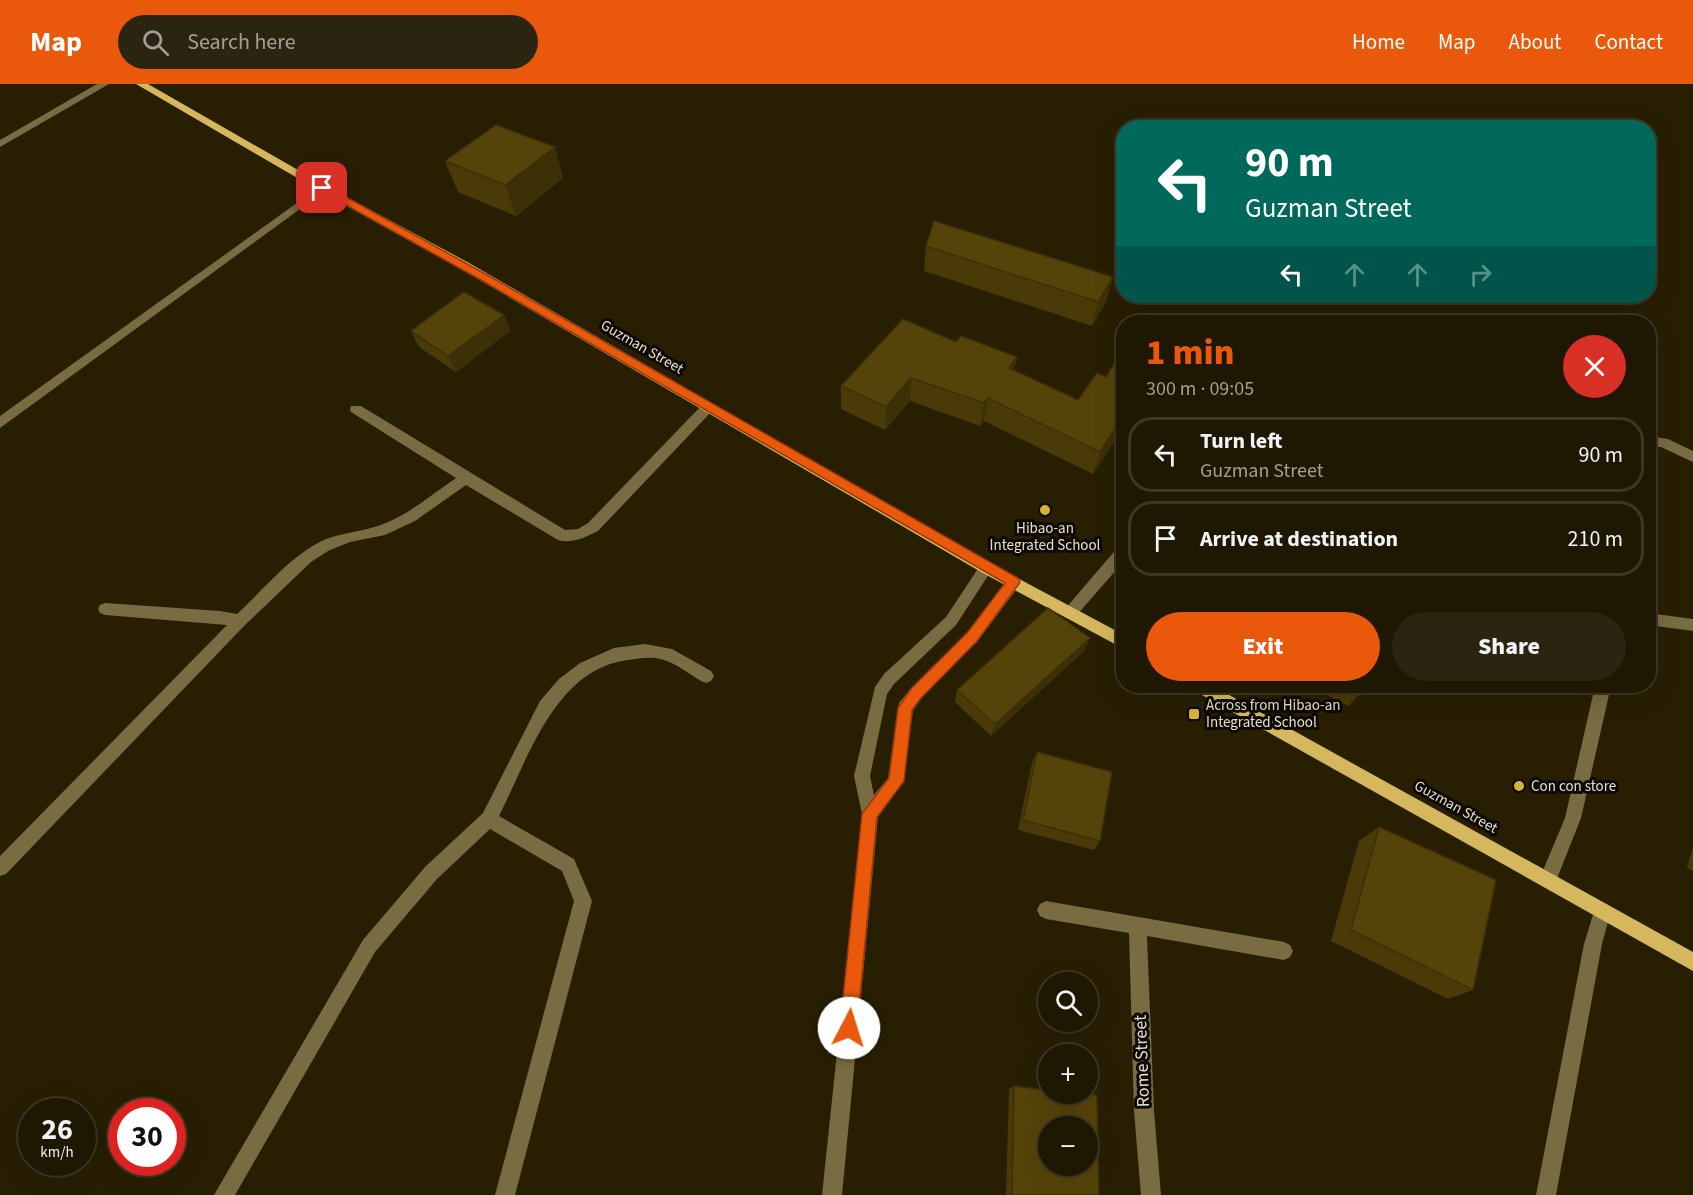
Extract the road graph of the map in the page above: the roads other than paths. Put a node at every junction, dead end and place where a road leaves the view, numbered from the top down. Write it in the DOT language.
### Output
graph roads {
  1 [pos="104,84"];
  2 [pos="141,84"];
  3 [pos="0,144"];
  4 [pos="322,188"];
  5 [pos="709,406"];
  6 [pos="356,409"];
  7 [pos="0,423"];
  8 [pos="1656,442"];
  9 [pos="1693,457"];
  10 [pos="466,478"];
  11 [pos="1116,559"];
  12 [pos="986,568"];
  13 [pos="1014,582"];
  14 [pos="105,609"];
  15 [pos="1070,613"];
  16 [pos="1656,620"];
  17 [pos="240,621"];
  18 [pos="1693,625"];
  19 [pos="1116,639"];
  20 [pos="706,676"];
  21 [pos="1213,693"];
  22 [pos="1601,693"];
  23 [pos="870,814"];
  24 [pos="489,819"];
  25 [pos="0,868"];
  26 [pos="1548,879"];
  27 [pos="1046,909"];
  28 [pos="1602,911"];
  29 [pos="1138,926"];
  30 [pos="1284,951"];
  31 [pos="1693,962"];
  32 [pos="224,1195"];
  33 [pos="505,1195"];
  34 [pos="832,1195"];
  35 [pos="1151,1195"];
  36 [pos="1546,1195"];
  1 -- 3 [label="street"];
  2 -- 4 [label="main road, Guzman Street"];
  4 -- 5 [label="main road, Guzman Street"];
  4 -- 7 [label="street"];
  5 -- 10 [label="street"];
  5 -- 12 [label="main road, Guzman Street"];
  6 -- 10 [label="street"];
  8 -- 9 [label="street"];
  10 -- 17 [label="street"];
  11 -- 15 [label="street"];
  12 -- 13 [label="main road, Guzman Street"];
  12 -- 23 [label="street"];
  13 -- 15 [label="main road, Guzman Street"];
  13 -- 23 [label="street"];
  14 -- 17 [label="street"];
  15 -- 19 [label="main road, Guzman Street"];
  16 -- 18 [label="street"];
  17 -- 25 [label="street"];
  20 -- 24 [label="street"];
  21 -- 26 [label="main road, Guzman Street"];
  22 -- 26 [label="street"];
  23 -- 34 [label="street"];
  24 -- 32 [label="street"];
  24 -- 33 [label="street"];
  26 -- 28 [label="main road, Guzman Street"];
  27 -- 29 [label="street"];
  28 -- 31 [label="main road, Guzman Street"];
  28 -- 36 [label="street"];
  29 -- 30 [label="street"];
  29 -- 35 [label="street, Rome Street"];
}
